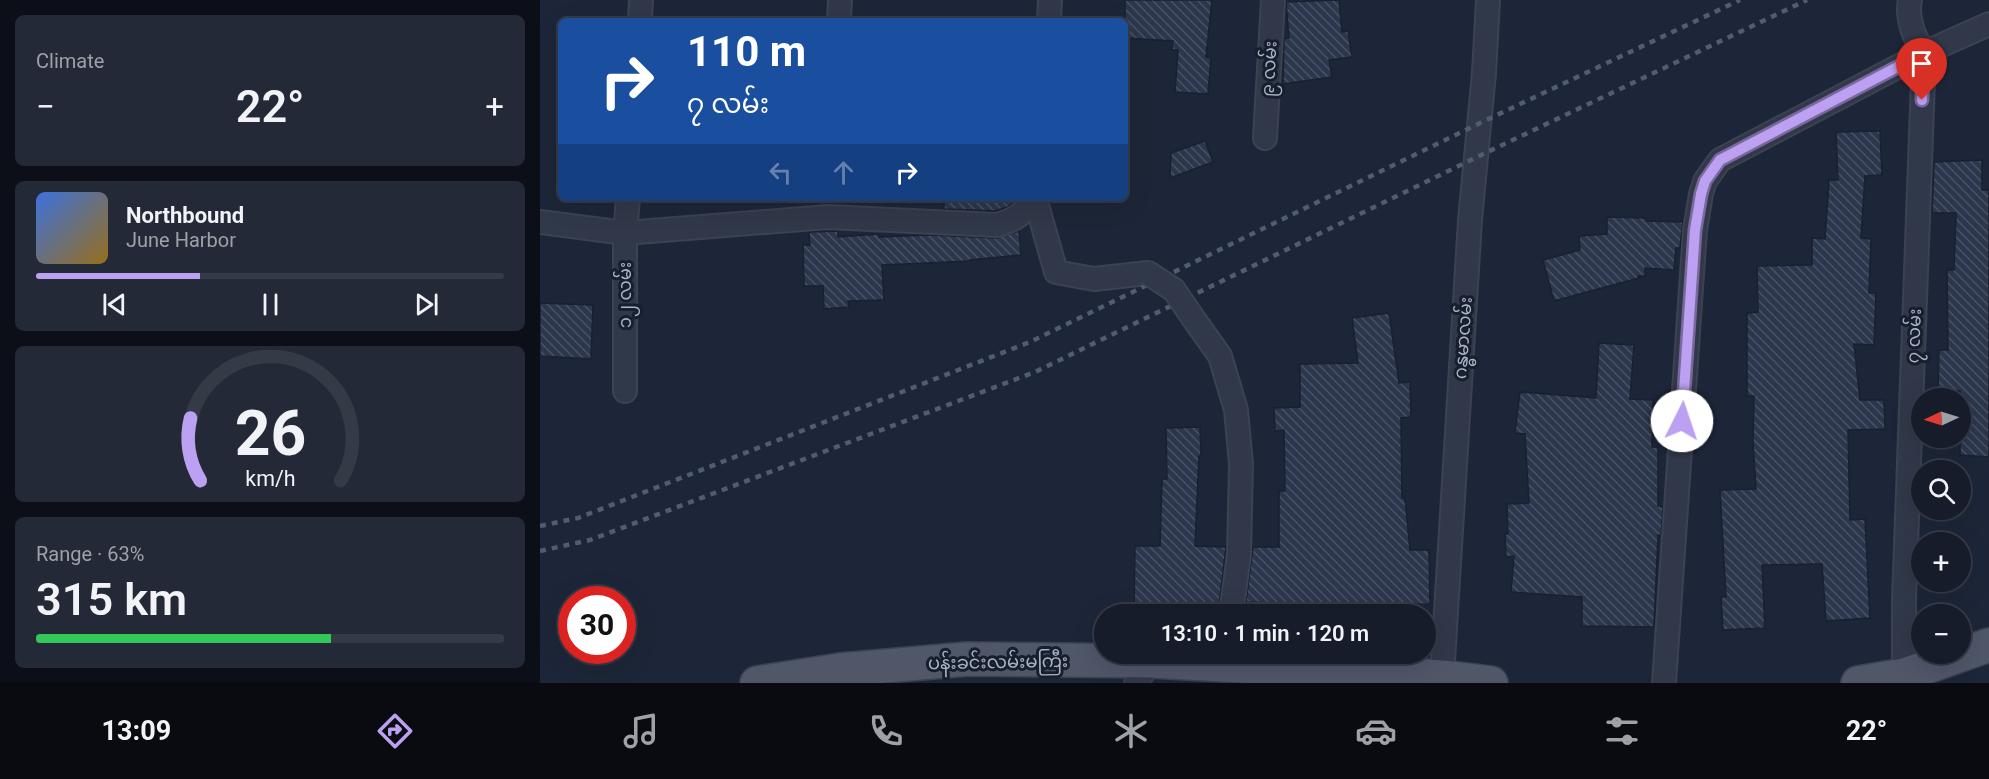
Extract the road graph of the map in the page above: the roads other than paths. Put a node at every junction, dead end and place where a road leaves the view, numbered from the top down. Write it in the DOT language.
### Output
graph roads {
  1 [pos="641,0"];
  2 [pos="840,0"];
  3 [pos="1050,0"];
  4 [pos="1273,0"];
  5 [pos="1488,0"];
  6 [pos="1910,0"];
  7 [pos="640,18"];
  8 [pos="839,18"];
  9 [pos="1049,18"];
  10 [pos="1989,24"];
  11 [pos="1924,53"];
  12 [pos="1265,138"];
  13 [pos="628,201"];
  14 [pos="1033,201"];
  15 [pos="1036,201"];
  16 [pos="829,207"];
  17 [pos="540,222"];
  18 [pos="626,233"];
  19 [pos="625,391"];
  20 [pos="1232,604"];
  21 [pos="1989,645"];
  22 [pos="1189,664"];
  23 [pos="1247,664"];
  24 [pos="1143,672"];
  25 [pos="1904,675"];
  26 [pos="1442,676"];
  27 [pos="1322,677"];
  28 [pos="757,683"];
  29 [pos="1491,683"];
  30 [pos="1664,683"];
  31 [pos="1858,683"];
  1 -- 7 [label="street"];
  2 -- 8 [label="street"];
  3 -- 9 [label="street"];
  4 -- 12 [label="street, ၉ လမ်း"];
  5 -- 26 [label="street, ဂန္ဓမာလမ်း"];
  6 -- 11 [label="street, ၇ လမ်း"];
  10 -- 11 [label="street"];
  11 -- 25 [label="street, ၇ လမ်း"];
  11 -- 30 [label="street"];
  13 -- 18 [label="street, ၁၂ လမ်း"];
  14 -- 16 [label="street"];
  15 -- 20 [label="street, bridge"];
  16 -- 18 [label="street"];
  17 -- 18 [label="street"];
  18 -- 19 [label="street, ၁၂ လမ်း"];
  21 -- 25 [label="main road"];
  22 -- 24 [label="main road, ပန်းခင်းလမ်းမကြီး"];
  23 -- 27 [label="main road, ပန်းခင်းလမ်းမကြီး"];
  24 -- 28 [label="main road, ပန်းခင်းလမ်းမကြီး"];
  25 -- 31 [label="main road"];
  26 -- 27 [label="main road, ပန်းခင်းလမ်းမကြီး"];
  26 -- 29 [label="main road, ပန်းခင်းလမ်းမကြီး"];
}
